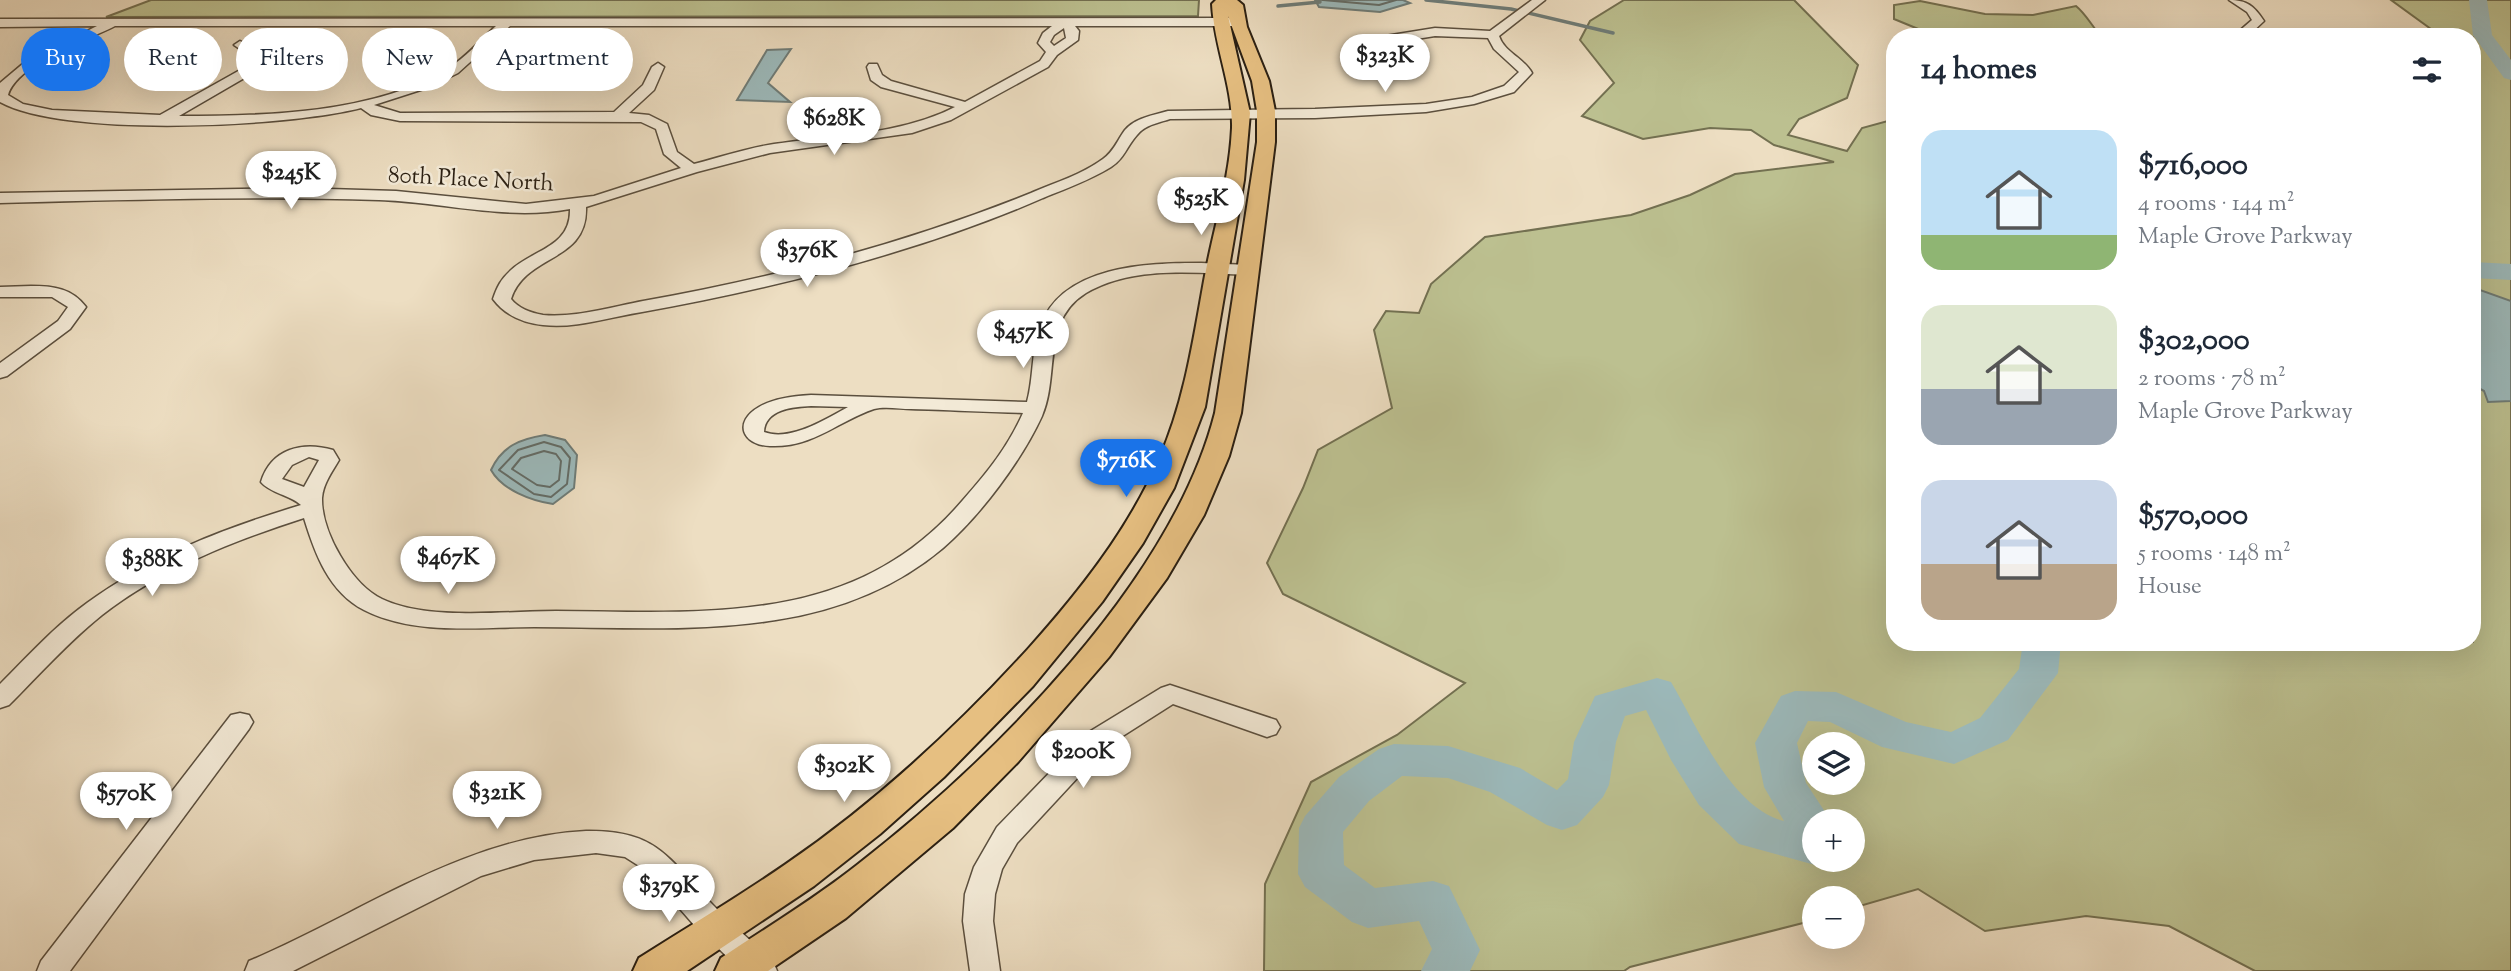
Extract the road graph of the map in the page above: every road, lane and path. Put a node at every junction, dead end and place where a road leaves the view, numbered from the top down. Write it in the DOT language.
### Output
graph roads {
  1 [pos="1228,0"];
  2 [pos="1539,0"];
  3 [pos="2235,0"];
  4 [pos="1228,22"];
  5 [pos="0,23"];
  6 [pos="114,23"];
  7 [pos="508,23"];
  8 [pos="1066,23"];
  9 [pos="2250,28"];
  10 [pos="1493,35"];
  11 [pos="1379,41"];
  12 [pos="1053,52"];
  13 [pos="658,67"];
  14 [pos="873,67"];
  15 [pos="236,77"];
  16 [pos="0,97"];
  17 [pos="364,104"];
  18 [pos="965,106"];
  19 [pos="1241,113"];
  20 [pos="1266,113"];
  21 [pos="618,116"];
  22 [pos="165,118"];
  23 [pos="692,169"];
  24 [pos="0,198"];
  25 [pos="578,204"];
  26 [pos="1233,269"];
  27 [pos="0,292"];
  28 [pos="0,372"];
  29 [pos="873,402"];
  30 [pos="1035,408"];
  31 [pos="0,699"];
  32 [pos="240,722"];
  33 [pos="1266,727"];
  34 [pos="719,928"];
  35 [pos="750,967"];
  36 [pos="52,971"];
  37 [pos="260,971"];
  38 [pos="653,971"];
  39 [pos="985,971"];
  1 -- 4 [label="main road"];
  2 -- 10 [label="street"];
  3 -- 9 [label="street"];
  4 -- 8 [label="street"];
  4 -- 19 [label="main road"];
  4 -- 20 [label="main road"];
  5 -- 6 [label="street"];
  6 -- 7 [label="street"];
  6 -- 16 [label="street"];
  7 -- 8 [label="street"];
  7 -- 17 [label="street"];
  8 -- 12 [label="street"];
  8 -- 12 [label="street"];
  10 -- 11 [label="street"];
  10 -- 20 [label="street, 80th Place North"];
  12 -- 18 [label="street"];
  13 -- 21 [label="street"];
  14 -- 18 [label="street"];
  15 -- 22 [label="street"];
  16 -- 22 [label="street"];
  17 -- 21 [label="street"];
  17 -- 22 [label="street"];
  18 -- 23 [label="street"];
  19 -- 20 [label="street, 80th Place North"];
  19 -- 25 [label="street, 80th Place North"];
  19 -- 26 [label="main road"];
  20 -- 26 [label="main road"];
  21 -- 23 [label="street"];
  23 -- 25 [label="street"];
  24 -- 25 [label="street, 80th Place North"];
  26 -- 30 [label="street"];
  26 -- 34 [label="main road"];
  26 -- 35 [label="main road"];
  27 -- 28 [label="street"];
  29 -- 29 [label="street"];
  29 -- 30 [label="street"];
  30 -- 31 [label="street"];
  32 -- 36 [label="street"];
  33 -- 39 [label="street"];
  34 -- 35 [label="street"];
  34 -- 37 [label="street"];
  34 -- 38 [label="main road"];
}
